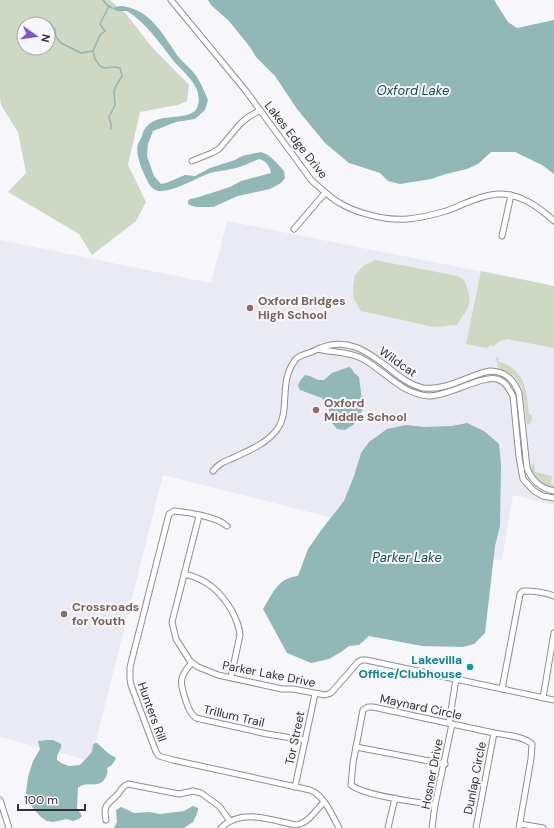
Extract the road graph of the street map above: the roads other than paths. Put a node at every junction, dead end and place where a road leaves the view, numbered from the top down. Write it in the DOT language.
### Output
graph roads {
  1 [pos="171,0"];
  2 [pos="260,110"];
  3 [pos="192,161"];
  4 [pos="324,193"];
  5 [pos="511,195"];
  6 [pos="554,221"];
  7 [pos="294,229"];
  8 [pos="502,236"];
  9 [pos="318,350"];
  10 [pos="490,371"];
  11 [pos="491,379"];
  12 [pos="526,460"];
  13 [pos="519,461"];
  14 [pos="213,471"];
  15 [pos="554,491"];
  16 [pos="554,498"];
  17 [pos="198,516"];
  18 [pos="227,526"];
  19 [pos="184,574"];
  20 [pos="554,596"];
  21 [pos="554,633"];
  22 [pos="192,663"];
  23 [pos="231,677"];
  24 [pos="456,679"];
  25 [pos="502,689"];
  26 [pos="315,694"];
  27 [pos="543,698"];
  28 [pos="554,700"];
  29 [pos="450,723"];
  30 [pos="494,733"];
  31 [pos="305,740"];
  32 [pos="356,747"];
  33 [pos="444,764"];
  34 [pos="295,787"];
  35 [pos="395,798"];
  36 [pos="0,800"];
  37 [pos="324,802"];
  38 [pos="435,806"];
  39 [pos="3,819"];
  40 [pos="106,820"];
  41 [pos="230,821"];
  42 [pos="519,826"];
  43 [pos="9,828"];
  44 [pos="221,828"];
  45 [pos="338,828"];
  46 [pos="388,828"];
  47 [pos="432,828"];
  48 [pos="476,828"];
  49 [pos="543,828"];
  1 -- 2 [label="street, Lakes Edge Drive"];
  2 -- 3 [label="street"];
  2 -- 4 [label="street, Lakes Edge Drive"];
  4 -- 5 [label="street, Lakes Edge Drive"];
  4 -- 7 [label="street"];
  5 -- 6 [label="street, Lakes Edge Drive"];
  5 -- 8 [label="street"];
  9 -- 10 [label="street, Wildcat"];
  9 -- 11 [label="street, Wildcat"];
  9 -- 14 [label="street, Wildcat"];
  10 -- 11 [label="street"];
  10 -- 12 [label="street"];
  11 -- 13 [label="street"];
  12 -- 13 [label="street"];
  12 -- 15 [label="street"];
  13 -- 16 [label="street"];
  17 -- 18 [label="street, Hunters Rill"];
  17 -- 19 [label="street, Parker Lake Drive"];
  17 -- 34 [label="street, Hunters Rill"];
  19 -- 22 [label="street, Parker Lake Drive"];
  19 -- 23 [label="street"];
  20 -- 25 [label="street"];
  21 -- 27 [label="street"];
  22 -- 23 [label="street, Parker Lake Drive"];
  22 -- 31 [label="street, Trillum Trail"];
  23 -- 26 [label="street, Parker Lake Drive"];
  24 -- 25 [label="street, Parker Lake Drive"];
  24 -- 26 [label="street, Parker Lake Drive"];
  24 -- 29 [label="street, Hosner Drive"];
  25 -- 27 [label="street, Parker Lake Drive"];
  26 -- 31 [label="street, Tor Street"];
  27 -- 28 [label="street, Parker Lake Drive"];
  29 -- 30 [label="street, Maynard Circle"];
  29 -- 32 [label="street, Maynard Circle"];
  29 -- 33 [label="street, Hosner Drive"];
  30 -- 42 [label="street, Dunlap Circle"];
  30 -- 48 [label="street, Dunlap Circle"];
  31 -- 34 [label="street, Tor Street"];
  32 -- 33 [label="street"];
  32 -- 35 [label="street, Maynard Circle"];
  33 -- 38 [label="street, Hosner Drive"];
  34 -- 37 [label="street, Hunters Rill"];
  35 -- 38 [label="street, Maynard Circle"];
  35 -- 46 [label="street"];
  36 -- 39 [label="street"];
  37 -- 41 [label="street"];
  37 -- 45 [label="street, Hunters Rill"];
  38 -- 47 [label="street, Hosner Drive"];
  39 -- 43 [label="street"];
  40 -- 41 [label="street"];
  41 -- 44 [label="street"];
  42 -- 49 [label="street, Dunlap Circle"];
}
